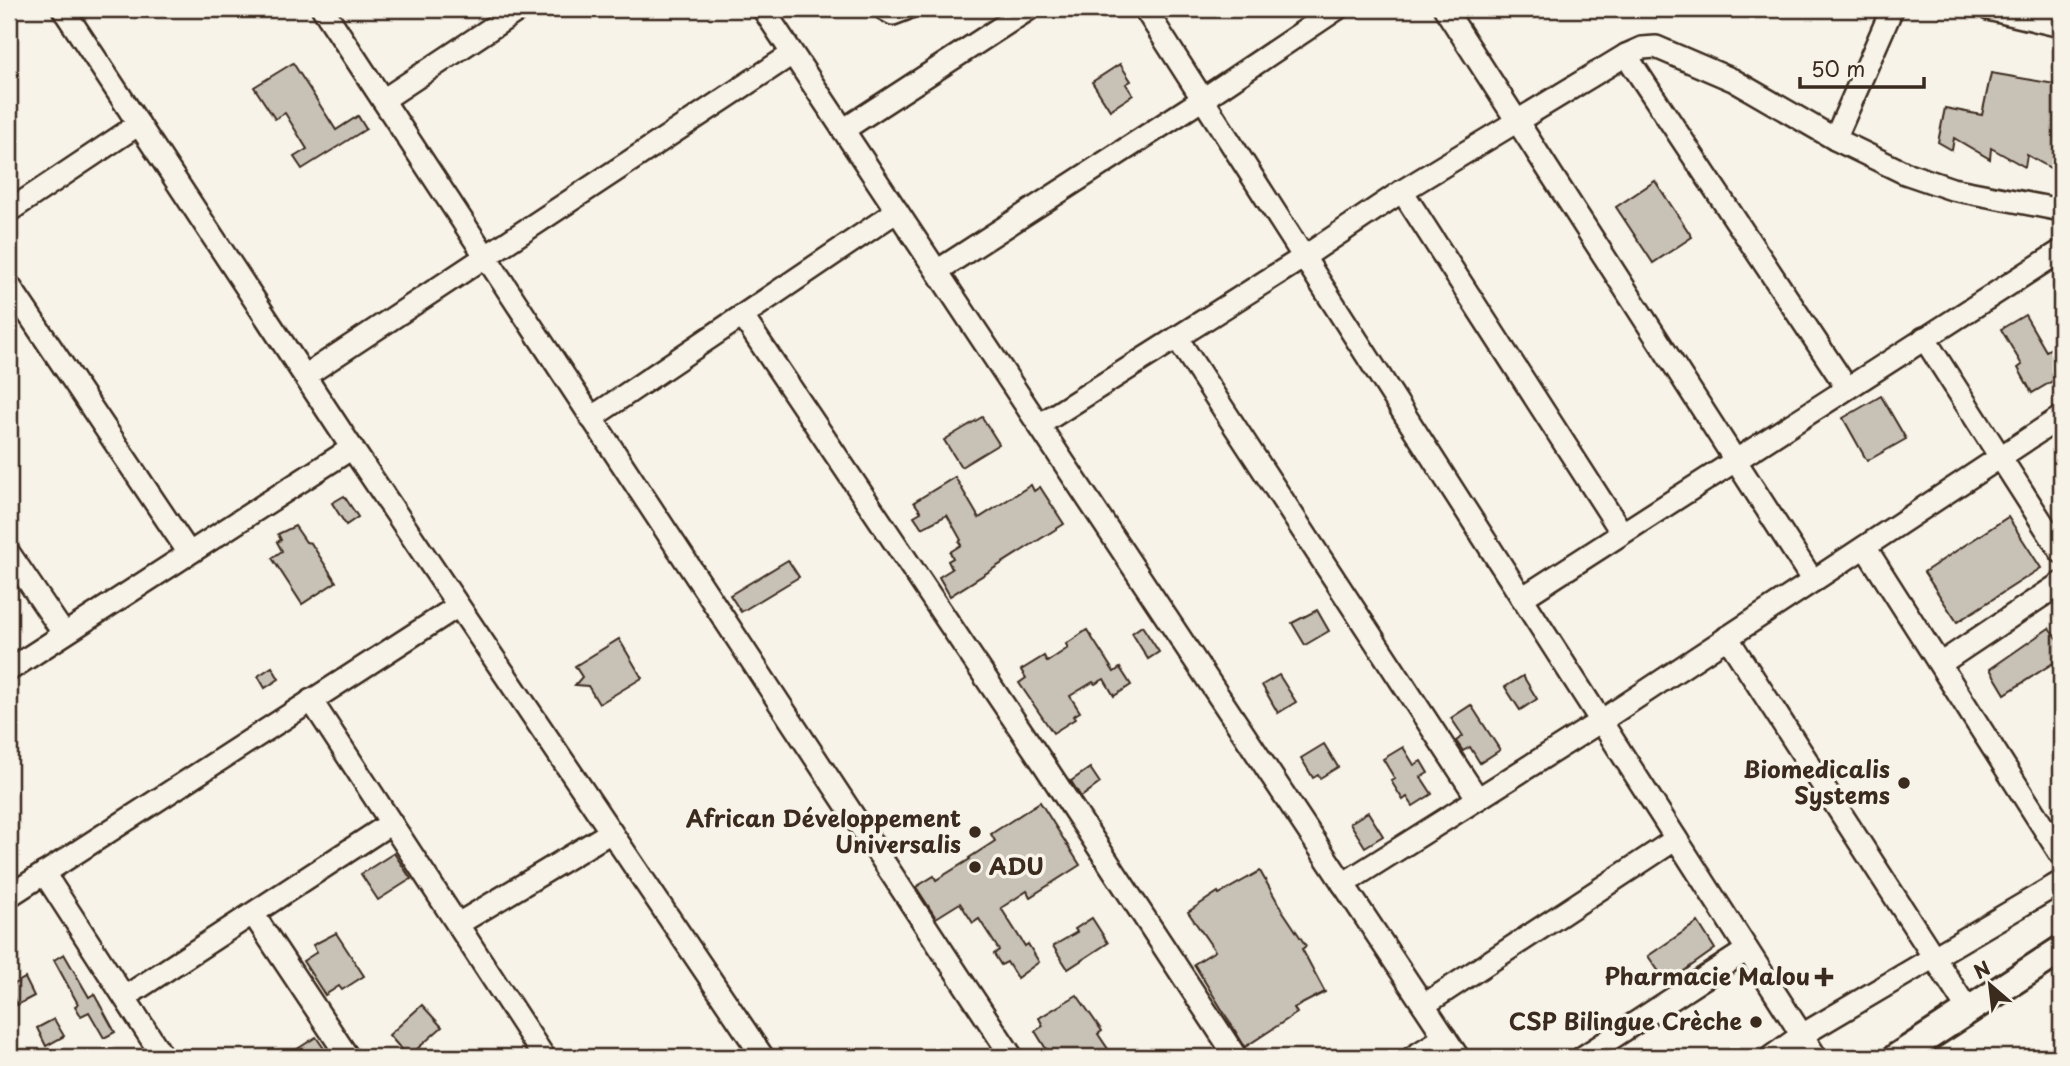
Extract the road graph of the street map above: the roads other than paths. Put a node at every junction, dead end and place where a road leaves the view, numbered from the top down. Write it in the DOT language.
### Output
graph roads {
  1 [pos="63,9"];
  2 [pos="323,9"];
  3 [pos="520,9"];
  4 [pos="763,9"];
  5 [pos="884,9"];
  6 [pos="906,9"];
  7 [pos="1029,9"];
  8 [pos="1145,9"];
  9 [pos="1337,9"];
  10 [pos="1445,9"];
  11 [pos="1892,9"];
  12 [pos="1988,9"];
  13 [pos="2061,26"];
  14 [pos="792,54"];
  15 [pos="1626,55"];
  16 [pos="1203,99"];
  17 [pos="383,100"];
  18 [pos="1518,120"];
  19 [pos="139,124"];
  20 [pos="843,130"];
  21 [pos="1835,139"];
  22 [pos="1402,191"];
  23 [pos="2061,210"];
  24 [pos="9,211"];
  25 [pos="897,211"];
  26 [pos="2061,251"];
  27 [pos="1304,257"];
  28 [pos="487,258"];
  29 [pos="937,271"];
  30 [pos="9,285"];
  31 [pos="743,317"];
  32 [pos="1177,338"];
  33 [pos="1924,338"];
  34 [pos="305,376"];
  35 [pos="1847,388"];
  36 [pos="2061,417"];
  37 [pos="591,418"];
  38 [pos="1039,425"];
  39 [pos="352,448"];
  40 [pos="2001,457"];
  41 [pos="1736,460"];
  42 [pos="1622,533"];
  43 [pos="1865,547"];
  44 [pos="2061,552"];
  45 [pos="9,553"];
  46 [pos="188,553"];
  47 [pos="1812,581"];
  48 [pos="2061,583"];
  49 [pos="1522,597"];
  50 [pos="458,606"];
  51 [pos="64,634"];
  52 [pos="1727,637"];
  53 [pos="1940,664"];
  54 [pos="9,670"];
  55 [pos="310,700"];
  56 [pos="1601,721"];
  57 [pos="1478,799"];
  58 [pos="391,823"];
  59 [pos="611,832"];
  60 [pos="1676,839"];
  61 [pos="2061,855"];
  62 [pos="44,873"];
  63 [pos="2061,882"];
  64 [pos="1343,884"];
  65 [pos="9,896"];
  66 [pos="253,914"];
  67 [pos="458,924"];
  68 [pos="1747,950"];
  69 [pos="2061,950"];
  70 [pos="1935,958"];
  71 [pos="125,997"];
  72 [pos="1423,1004"];
  73 [pos="1968,1010"];
  74 [pos="1802,1035"];
  75 [pos="1445,1037"];
  76 [pos="540,1056"];
  77 [pos="163,1057"];
  78 [pos="348,1057"];
  79 [pos="763,1057"];
  80 [pos="1012,1057"];
  81 [pos="1236,1057"];
  82 [pos="1413,1057"];
  83 [pos="1458,1057"];
  84 [pos="1583,1057"];
  85 [pos="1771,1057"];
  86 [pos="1816,1057"];
  87 [pos="1897,1057"];
  1 -- 19 [label="street"];
  2 -- 17 [label="street"];
  3 -- 17 [label="street"];
  4 -- 14 [label="street"];
  5 -- 6 [label="street"];
  7 -- 20 [label="street"];
  8 -- 16 [label="street"];
  9 -- 16 [label="street"];
  10 -- 18 [label="street"];
  11 -- 21 [label="street"];
  12 -- 13 [label="street"];
  14 -- 20 [label="street"];
  14 -- 28 [label="street"];
  15 -- 18 [label="street"];
  15 -- 21 [label="street"];
  15 -- 35 [label="street"];
  16 -- 27 [label="street"];
  16 -- 29 [label="street"];
  17 -- 28 [label="street"];
  18 -- 22 [label="street"];
  18 -- 41 [label="street"];
  19 -- 24 [label="street"];
  19 -- 34 [label="street"];
  20 -- 25 [label="street"];
  21 -- 23 [label="street"];
  22 -- 27 [label="street"];
  22 -- 42 [label="street"];
  25 -- 29 [label="street"];
  25 -- 31 [label="street"];
  26 -- 33 [label="street"];
  27 -- 32 [label="street"];
  27 -- 49 [label="street"];
  28 -- 34 [label="street"];
  28 -- 37 [label="street"];
  29 -- 38 [label="street"];
  30 -- 46 [label="street"];
  31 -- 37 [label="street"];
  31 -- 81 [label="street"];
  32 -- 38 [label="street"];
  32 -- 57 [label="street"];
  33 -- 35 [label="street"];
  33 -- 40 [label="street"];
  34 -- 39 [label="street"];
  35 -- 41 [label="street"];
  36 -- 40 [label="street"];
  37 -- 80 [label="street"];
  38 -- 64 [label="street"];
  39 -- 46 [label="street"];
  39 -- 50 [label="street"];
  40 -- 43 [label="street"];
  40 -- 44 [label="street"];
  41 -- 42 [label="street"];
  41 -- 47 [label="street"];
  42 -- 49 [label="street"];
  43 -- 47 [label="street"];
  43 -- 53 [label="street"];
  45 -- 51 [label="street"];
  46 -- 51 [label="street"];
  47 -- 52 [label="street"];
  48 -- 53 [label="street"];
  49 -- 56 [label="street"];
  50 -- 55 [label="street"];
  50 -- 59 [label="street"];
  51 -- 54 [label="street"];
  52 -- 56 [label="street"];
  52 -- 70 [label="street"];
  53 -- 61 [label="street"];
  55 -- 58 [label="street"];
  55 -- 62 [label="street"];
  56 -- 57 [label="street"];
  56 -- 60 [label="street"];
  57 -- 64 [label="street"];
  58 -- 66 [label="street"];
  58 -- 67 [label="street"];
  59 -- 67 [label="street"];
  59 -- 79 [label="street"];
  60 -- 68 [label="street"];
  60 -- 72 [label="street"];
  62 -- 65 [label="street"];
  62 -- 71 [label="street"];
  63 -- 70 [label="street"];
  64 -- 72 [label="street"];
  66 -- 71 [label="street"];
  66 -- 78 [label="street"];
  67 -- 76 [label="street"];
  68 -- 74 [label="street"];
  68 -- 84 [label="street"];
  69 -- 73 [label="main road"];
  70 -- 73 [label="street"];
  70 -- 74 [label="street"];
  71 -- 77 [label="street"];
  72 -- 75 [label="street"];
  73 -- 87 [label="main road"];
  74 -- 85 [label="street"];
  74 -- 86 [label="street"];
  75 -- 82 [label="street"];
  75 -- 83 [label="street"];
}
